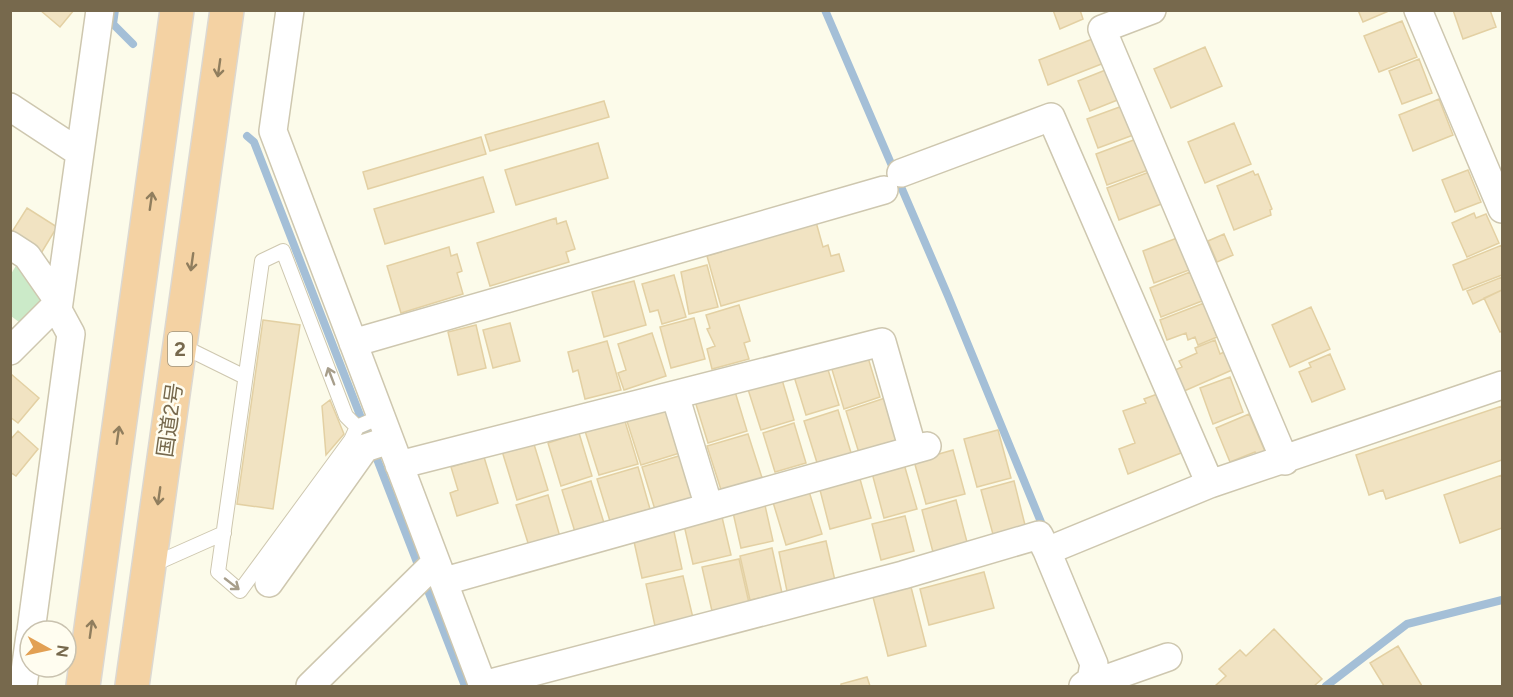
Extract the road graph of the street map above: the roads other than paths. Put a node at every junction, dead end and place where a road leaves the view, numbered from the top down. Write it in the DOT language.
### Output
graph roads {
  1 [pos="100,10"];
  2 [pos="177,10"];
  3 [pos="227,10"];
  4 [pos="290,10"];
  5 [pos="1152,10"];
  6 [pos="1418,10"];
  7 [pos="10,107"];
  8 [pos="80,153"];
  9 [pos="1503,209"];
  10 [pos="10,245"];
  11 [pos="59,302"];
  12 [pos="352,343"];
  13 [pos="180,345"];
  14 [pos="10,351"];
  15 [pos="245,377"];
  16 [pos="1503,385"];
  17 [pos="675,395"];
  18 [pos="372,431"];
  19 [pos="1285,461"];
  20 [pos="399,465"];
  21 [pos="1210,484"];
  22 [pos="709,507"];
  23 [pos="224,533"];
  24 [pos="1047,551"];
  25 [pos="150,565"];
  26 [pos="432,572"];
  27 [pos="269,583"];
  28 [pos="32,619"];
  29 [pos="1168,657"];
  30 [pos="1087,683"];
  31 [pos="483,686"];
  32 [pos="83,687"];
  33 [pos="132,687"];
  34 [pos="310,687"];
  1 -- 8 [label="street"];
  32 -- 2 [label="highway, one-way"];
  3 -- 13 [label="highway, 国道2号 / 2, one-way"];
  4 -- 12 [label="street"];
  5 -- 19 [label="street"];
  6 -- 9 [label="street"];
  7 -- 8 [label="street"];
  8 -- 11 [label="street"];
  10 -- 11 [label="street"];
  11 -- 14 [label="street"];
  11 -- 28 [label="street"];
  12 -- 18 [label="street"];
  12 -- 21 [label="street"];
  13 -- 15 [label="lane"];
  13 -- 25 [label="highway, 国道2号 / 2, one-way"];
  18 -- 15 [label="lane, one-way"];
  15 -- 23 [label="lane"];
  16 -- 19 [label="street"];
  17 -- 20 [label="street"];
  17 -- 22 [label="street"];
  17 -- 22 [label="street"];
  18 -- 20 [label="street"];
  23 -- 18 [label="lane, one-way"];
  18 -- 27 [label="street"];
  19 -- 21 [label="street"];
  20 -- 26 [label="street"];
  21 -- 24 [label="street"];
  22 -- 26 [label="street"];
  23 -- 25 [label="lane"];
  24 -- 30 [label="street"];
  24 -- 31 [label="street"];
  25 -- 33 [label="highway, 国道2号 / 2"];
  26 -- 31 [label="street"];
  26 -- 34 [label="street"];
  29 -- 30 [label="street"];
}
